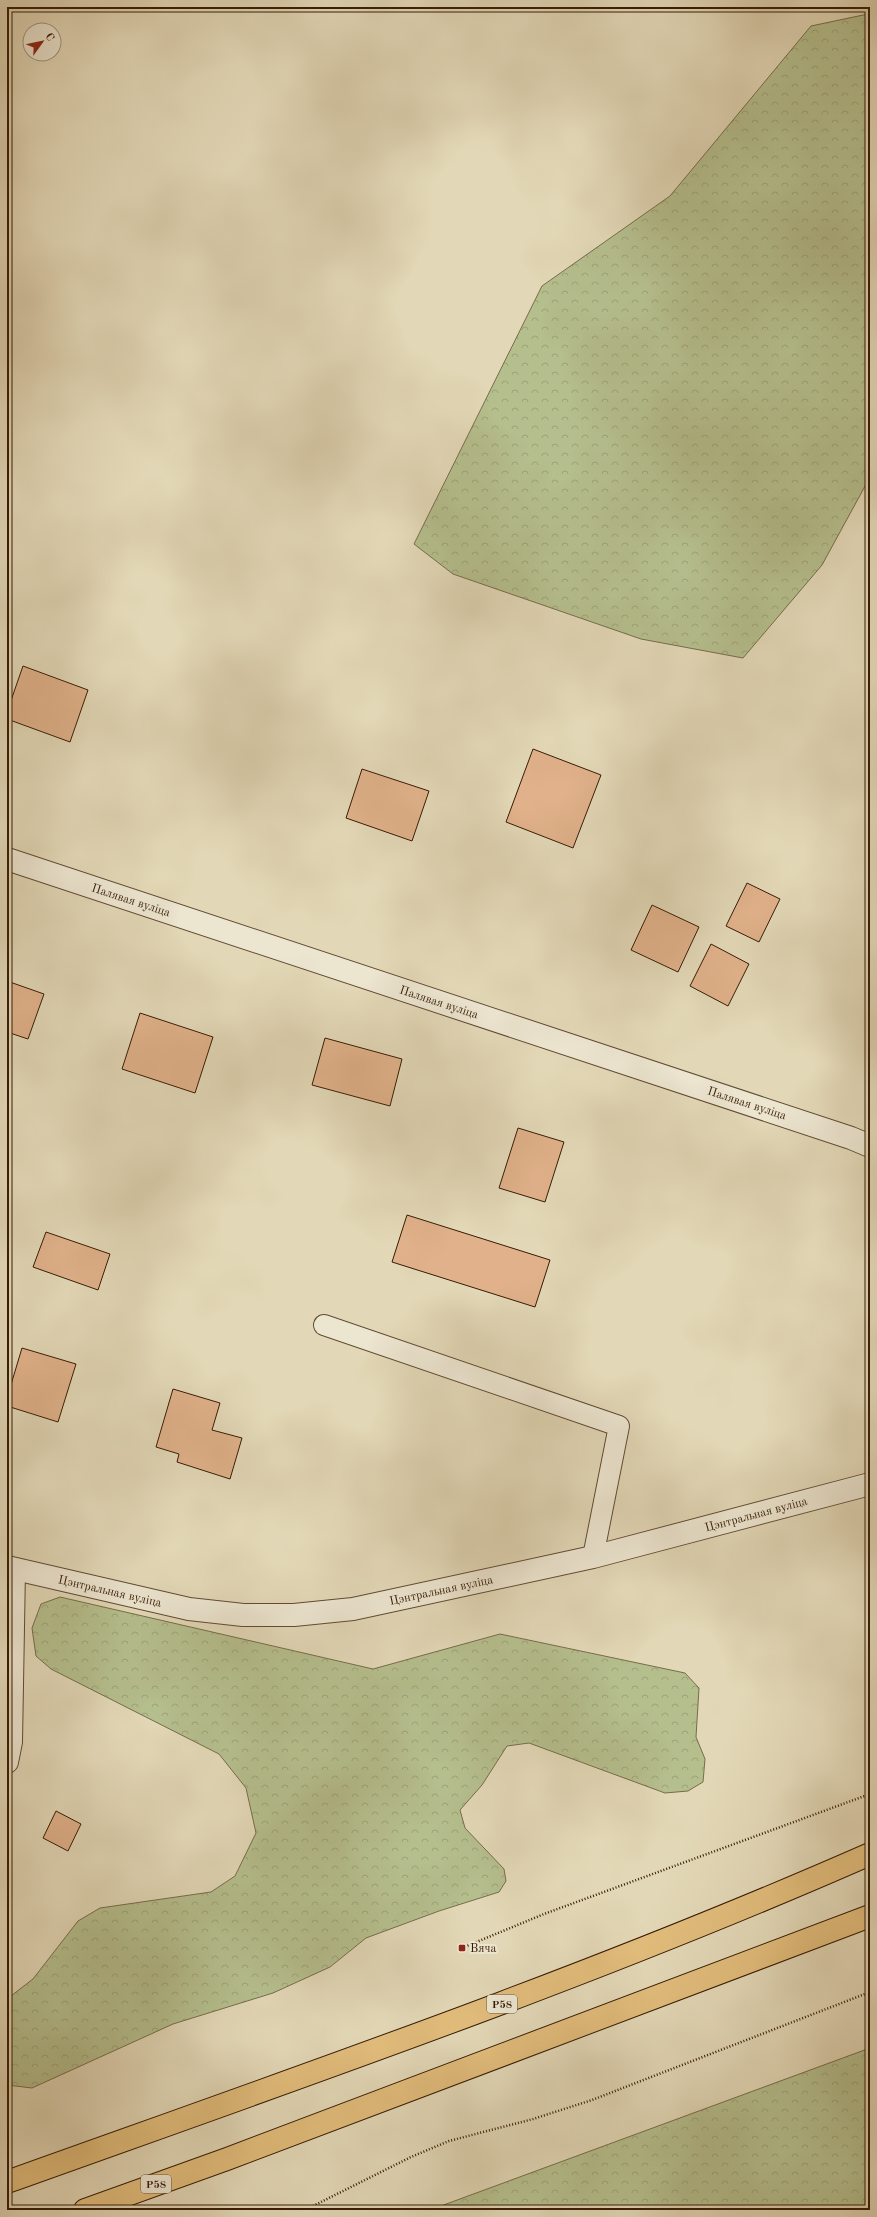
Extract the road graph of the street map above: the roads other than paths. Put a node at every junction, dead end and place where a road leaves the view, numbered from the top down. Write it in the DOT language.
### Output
graph roads {
  1 [pos="7,860"];
  2 [pos="870,1146"];
  3 [pos="324,1325"];
  4 [pos="870,1484"];
  5 [pos="593,1557"];
  6 [pos="10,1568"];
  7 [pos="7,1762"];
  8 [pos="870,1854"];
  9 [pos="870,1916"];
  10 [pos="7,2182"];
  11 [pos="85,2210"];
  1 -- 2 [label="street, Палявая вуліца"];
  3 -- 5 [label="lane"];
  4 -- 5 [label="street, Цэнтральная вуліца"];
  5 -- 6 [label="street, Цэнтральная вуліца"];
  6 -- 7 [label="street"];
  8 -- 10 [label="main road, Р58"];
  9 -- 11 [label="main road, Р58"];
}
